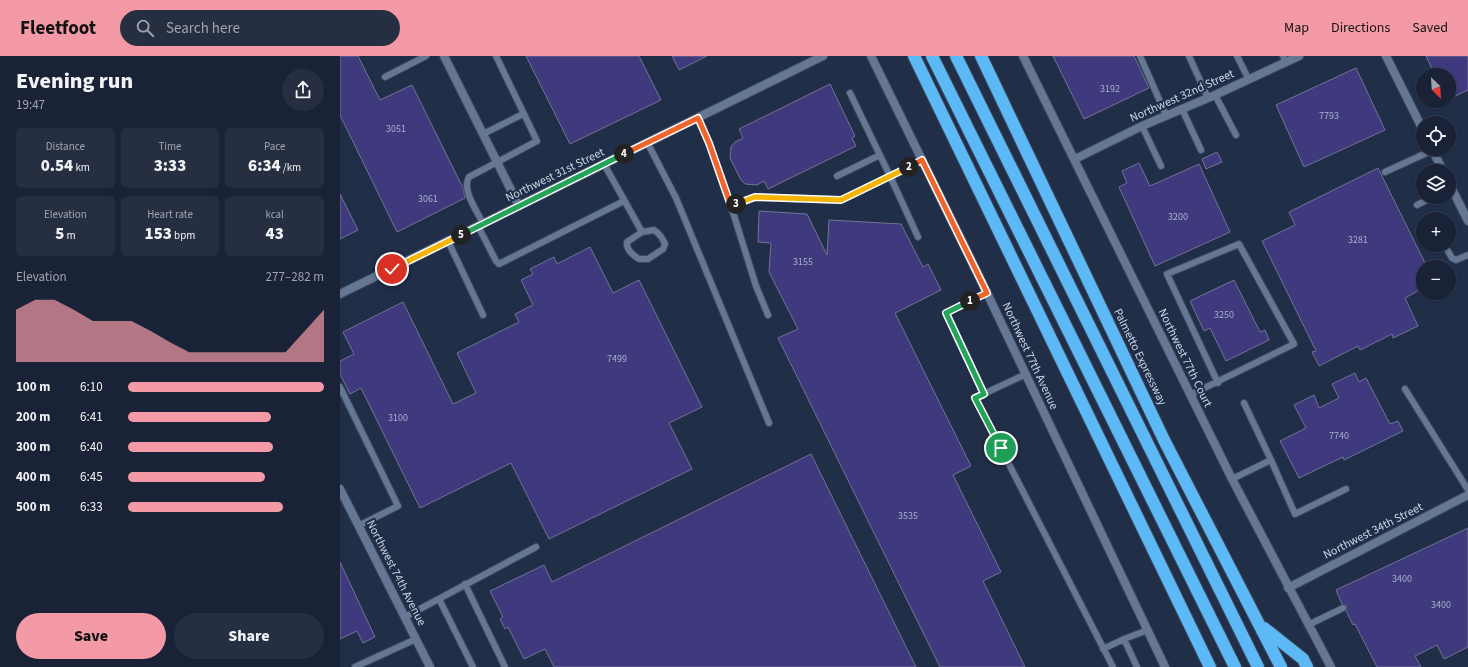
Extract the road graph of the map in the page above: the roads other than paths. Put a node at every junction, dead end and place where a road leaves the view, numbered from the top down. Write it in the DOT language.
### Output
graph roads {
  1 [pos="426,56"];
  2 [pos="444,56"];
  3 [pos="496,56"];
  4 [pos="822,56"];
  5 [pos="871,56"];
  6 [pos="914,56"];
  7 [pos="932,56"];
  8 [pos="956,56"];
  9 [pos="981,56"];
  10 [pos="1023,56"];
  11 [pos="1140,56"];
  12 [pos="1189,56"];
  13 [pos="1237,56"];
  14 [pos="1299,56"];
  15 [pos="1386,56"];
  16 [pos="1285,59"];
  17 [pos="385,77"];
  18 [pos="1249,80"];
  19 [pos="850,93"];
  20 [pos="1212,97"];
  21 [pos="1182,109"];
  22 [pos="524,114"];
  23 [pos="1166,115"];
  24 [pos="1416,116"];
  25 [pos="698,118"];
  26 [pos="1142,126"];
  27 [pos="483,134"];
  28 [pos="1236,135"];
  29 [pos="647,142"];
  30 [pos="1201,150"];
  31 [pos="880,155"];
  32 [pos="1420,156"];
  33 [pos="1075,159"];
  34 [pos="922,160"];
  35 [pos="497,162"];
  36 [pos="604,164"];
  37 [pos="1161,166"];
  38 [pos="1385,172"];
  39 [pos="837,176"];
  40 [pos="890,176"];
  41 [pos="1456,198"];
  42 [pos="624,200"];
  43 [pos="519,206"];
  44 [pos="731,206"];
  45 [pos="1468,221"];
  46 [pos="481,225"];
  47 [pos="642,232"];
  48 [pos="918,237"];
  49 [pos="448,241"];
  50 [pos="1448,252"];
  51 [pos="1468,256"];
  52 [pos="987,293"];
  53 [pos="340,294"];
  54 [pos="483,315"];
  55 [pos="768,315"];
  56 [pos="1026,374"];
  57 [pos="1218,383"];
  58 [pos="340,386"];
  59 [pos="1405,389"];
  60 [pos="984,394"];
  61 [pos="1190,395"];
  62 [pos="1244,403"];
  63 [pos="769,423"];
  64 [pos="1271,460"];
  65 [pos="1232,479"];
  66 [pos="1346,489"];
  67 [pos="1468,490"];
  68 [pos="341,494"];
  69 [pos="1468,495"];
  70 [pos="358,526"];
  71 [pos="536,547"];
  72 [pos="465,584"];
  73 [pos="1288,588"];
  74 [pos="439,599"];
  75 [pos="1342,608"];
  76 [pos="405,617"];
  77 [pos="1261,626"];
  78 [pos="1308,626"];
  79 [pos="1148,630"];
  80 [pos="416,639"];
  81 [pos="1124,640"];
  82 [pos="1103,649"];
  83 [pos="1202,652"];
  84 [pos="355,667"];
  85 [pos="430,667"];
  86 [pos="473,667"];
  87 [pos="505,667"];
  88 [pos="1113,667"];
  89 [pos="1137,667"];
  90 [pos="1165,667"];
  91 [pos="1206,667"];
  92 [pos="1210,667"];
  93 [pos="1235,667"];
  94 [pos="1258,667"];
  95 [pos="1281,667"];
  96 [pos="1307,667"];
  97 [pos="1331,667"];
  1 -- 17 [label="lane"];
  2 -- 27 [label="street"];
  3 -- 22 [label="lane"];
  4 -- 25 [label="street, Northwest 31st Street"];
  5 -- 34 [label="street, Northwest 77th Avenue"];
  6 -- 83 [label="highway"];
  7 -- 93 [label="highway"];
  8 -- 94 [label="highway"];
  9 -- 77 [label="highway, Palmetto Expressway"];
  10 -- 33 [label="street, Northwest 77th Court"];
  11 -- 23 [label="lane"];
  12 -- 20 [label="lane"];
  13 -- 18 [label="lane"];
  14 -- 16 [label="street, Northwest 32nd Street"];
  15 -- 24 [label="street"];
  16 -- 18 [label="street, Northwest 32nd Street"];
  18 -- 20 [label="street, Northwest 32nd Street"];
  19 -- 31 [label="lane"];
  20 -- 21 [label="street, Northwest 32nd Street"];
  20 -- 28 [label="lane"];
  21 -- 23 [label="street, Northwest 32nd Street"];
  21 -- 30 [label="lane"];
  22 -- 27 [label="lane"];
  22 -- 35 [label="lane"];
  23 -- 26 [label="street, Northwest 32nd Street"];
  25 -- 29 [label="street, Northwest 31st Street"];
  25 -- 44 [label="lane"];
  26 -- 33 [label="street, Northwest 32nd Street"];
  26 -- 37 [label="lane"];
  27 -- 35 [label="street"];
  29 -- 36 [label="street, Northwest 31st Street"];
  29 -- 63 [label="lane"];
  31 -- 39 [label="lane"];
  31 -- 40 [label="lane"];
  32 -- 38 [label="lane"];
  33 -- 61 [label="street, Northwest 77th Court"];
  34 -- 40 [label="lane"];
  34 -- 52 [label="street, Northwest 77th Avenue"];
  35 -- 43 [label="street"];
  35 -- 46 [label="lane"];
  36 -- 42 [label="lane"];
  36 -- 43 [label="street, Northwest 31st Street"];
  40 -- 44 [label="lane"];
  40 -- 48 [label="lane"];
  41 -- 45 [label="street"];
  42 -- 46 [label="lane"];
  42 -- 47 [label="lane"];
  43 -- 46 [label="street, Northwest 31st Street"];
  44 -- 55 [label="lane"];
  46 -- 49 [label="street, Northwest 31st Street"];
  47 -- 47 [label="lane"];
  49 -- 53 [label="street, Northwest 31st Street"];
  49 -- 54 [label="lane"];
  50 -- 51 [label="lane"];
  52 -- 56 [label="street, Northwest 77th Avenue"];
  52 -- 60 [label="lane"];
  56 -- 60 [label="lane"];
  56 -- 79 [label="street, Northwest 77th Avenue"];
  57 -- 57 [label="lane"];
  57 -- 61 [label="lane"];
  58 -- 70 [label="lane"];
  59 -- 67 [label="lane"];
  60 -- 82 [label="lane"];
  61 -- 65 [label="street, Northwest 77th Court"];
  62 -- 64 [label="lane"];
  64 -- 65 [label="lane"];
  64 -- 66 [label="lane"];
  65 -- 73 [label="street, Northwest 77th Court"];
  68 -- 70 [label="street, Northwest 74th Avenue"];
  69 -- 73 [label="street, Northwest 34th Street"];
  70 -- 76 [label="street, Northwest 74th Avenue"];
  71 -- 72 [label="lane"];
  72 -- 74 [label="lane"];
  72 -- 87 [label="lane"];
  73 -- 78 [label="street, Northwest 77th Court"];
  74 -- 76 [label="lane"];
  74 -- 86 [label="lane"];
  75 -- 78 [label="lane"];
  76 -- 80 [label="street, Northwest 74th Avenue"];
  77 -- 95 [label="highway, Palmetto Expressway"];
  77 -- 96 [label="highway"];
  78 -- 97 [label="street, Northwest 77th Court"];
  79 -- 81 [label="lane"];
  79 -- 90 [label="street, Northwest 77th Avenue"];
  80 -- 84 [label="lane"];
  80 -- 85 [label="street, Northwest 74th Avenue"];
  81 -- 82 [label="lane"];
  81 -- 89 [label="lane"];
  82 -- 88 [label="lane"];
  83 -- 91 [label="highway"];
  83 -- 92 [label="highway"];
}
